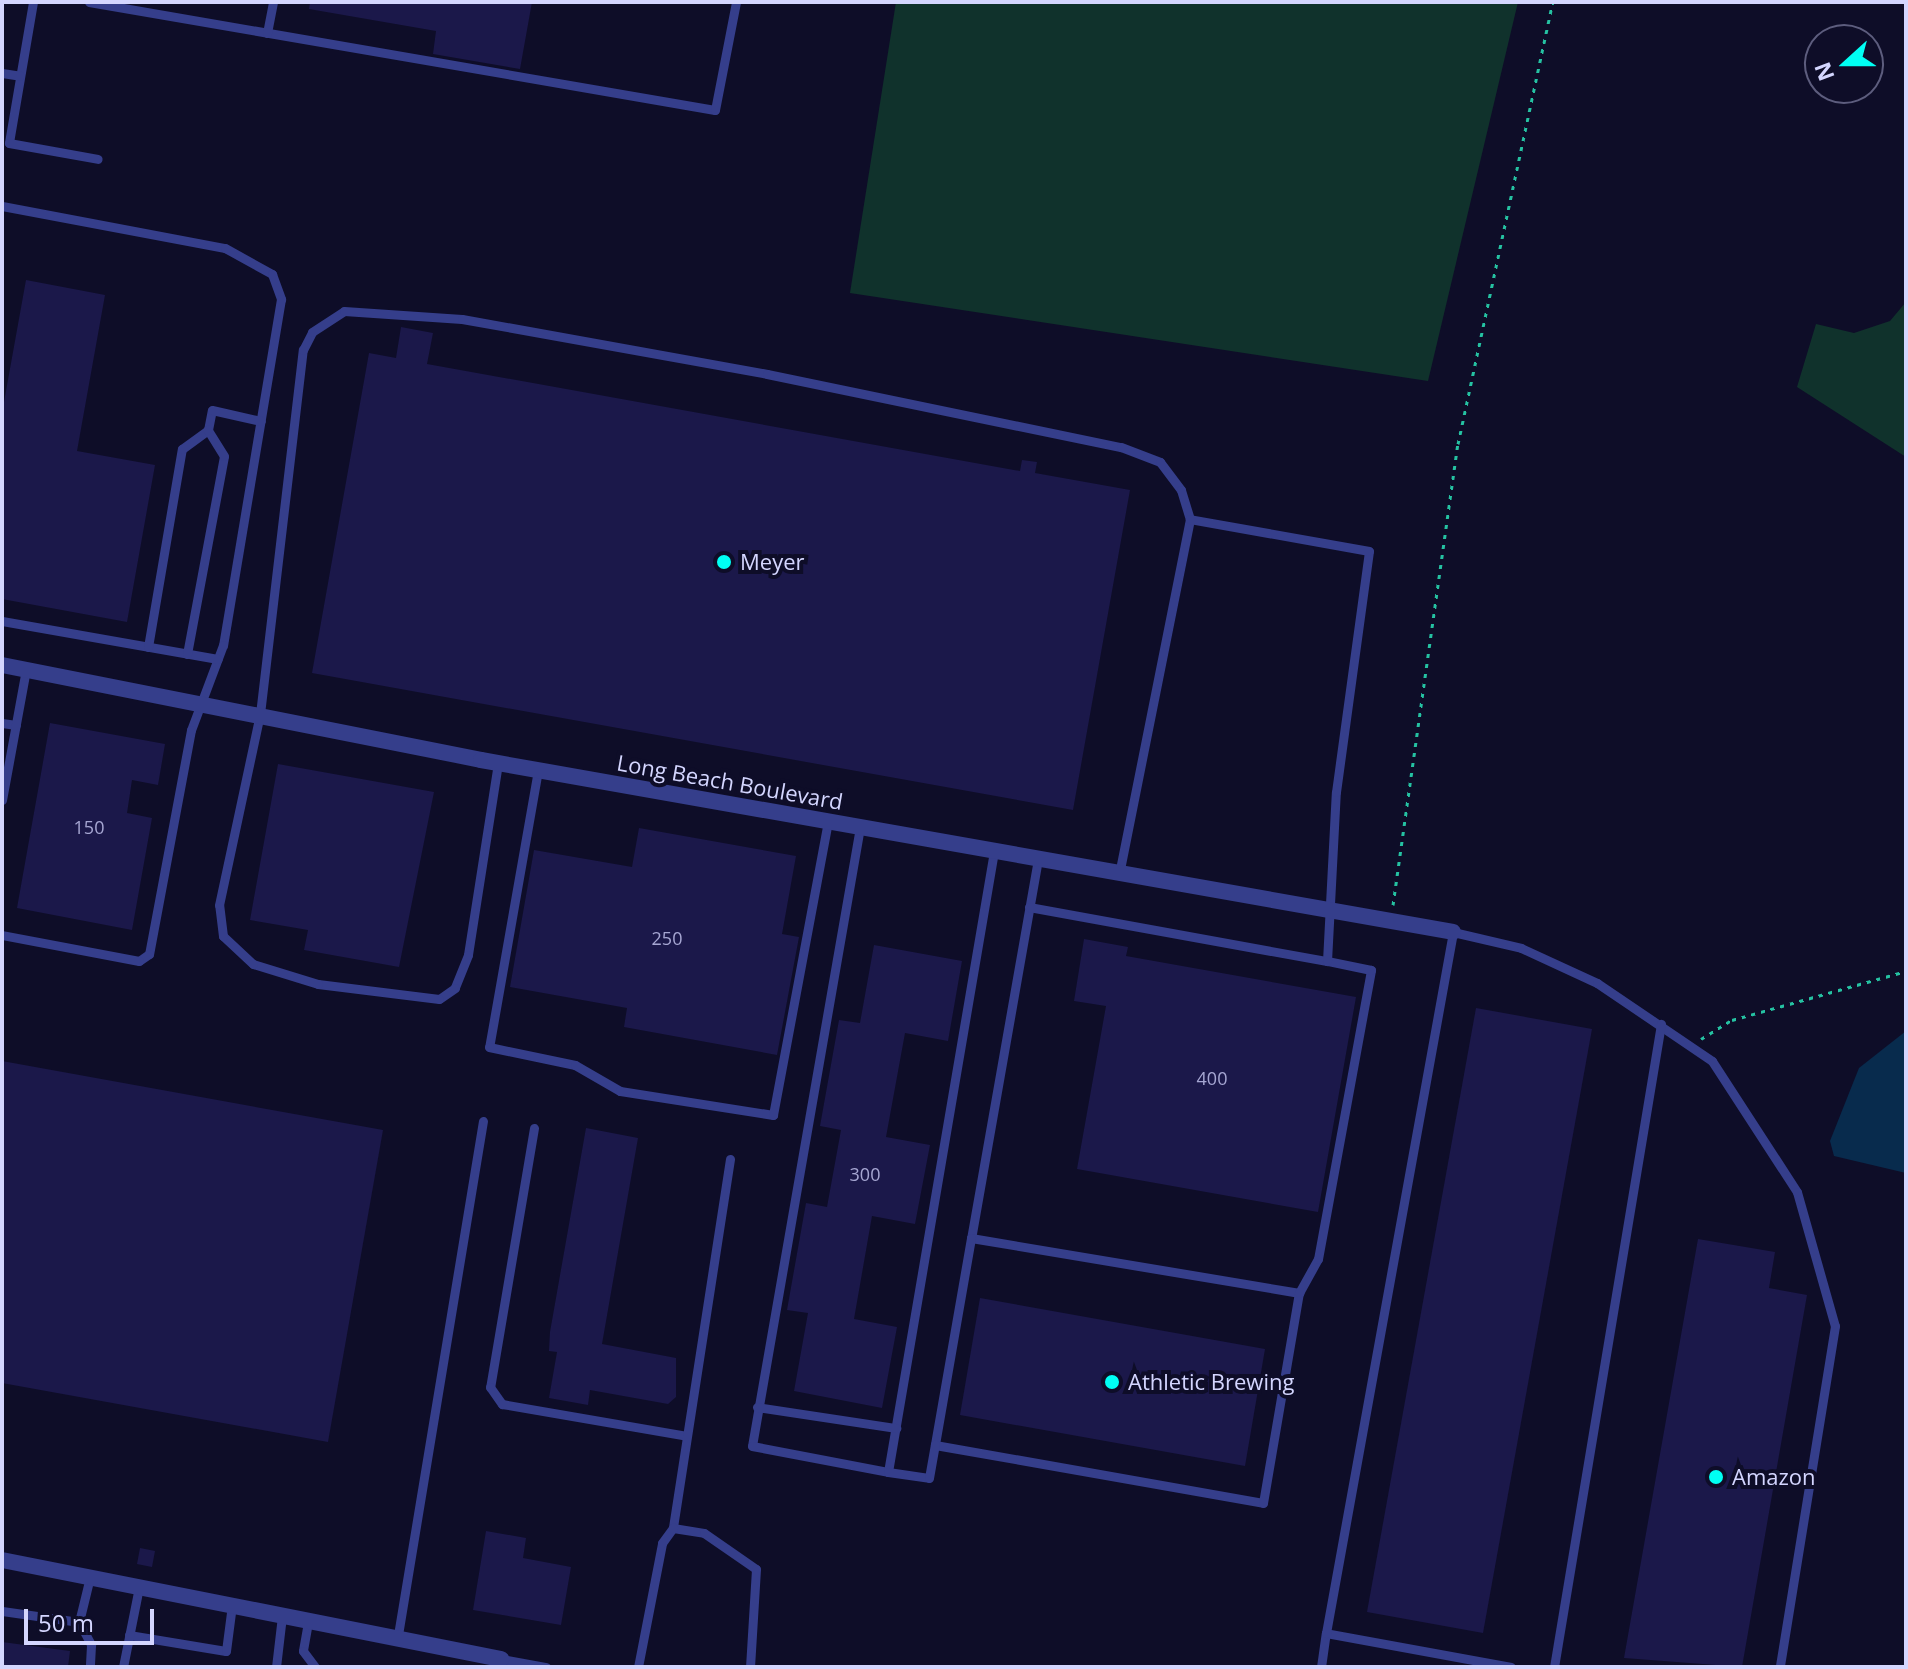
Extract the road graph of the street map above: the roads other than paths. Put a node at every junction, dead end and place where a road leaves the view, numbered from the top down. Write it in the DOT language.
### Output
graph roads {
  1 [pos="33,2"];
  2 [pos="89,2"];
  3 [pos="159,2"];
  4 [pos="273,2"];
  5 [pos="736,2"];
  6 [pos="157,14"];
  7 [pos="267,33"];
  8 [pos="2,73"];
  9 [pos="20,76"];
  10 [pos="5,143"];
  11 [pos="98,159"];
  12 [pos="2,206"];
  13 [pos="261,421"];
  14 [pos="208,430"];
  15 [pos="1190,519"];
  16 [pos="2,621"];
  17 [pos="148,647"];
  18 [pos="187,654"];
  19 [pos="218,659"];
  20 [pos="2,665"];
  21 [pos="26,669"];
  22 [pos="203,703"];
  23 [pos="260,714"];
  24 [pos="2,723"];
  25 [pos="16,725"];
  26 [pos="498,763"];
  27 [pos="538,770"];
  28 [pos="2,800"];
  29 [pos="828,821"];
  30 [pos="860,827"];
  31 [pos="994,851"];
  32 [pos="1038,859"];
  33 [pos="1119,873"];
  34 [pos="1029,907"];
  35 [pos="1331,910"];
  36 [pos="1453,932"];
  37 [pos="2,935"];
  38 [pos="1327,961"];
  39 [pos="1661,1024"];
  40 [pos="483,1121"];
  41 [pos="534,1128"];
  42 [pos="730,1159"];
  43 [pos="971,1238"];
  44 [pos="1299,1293"];
  45 [pos="757,1407"];
  46 [pos="896,1428"];
  47 [pos="682,1435"];
  48 [pos="935,1445"];
  49 [pos="888,1472"];
  50 [pos="673,1528"];
  51 [pos="2,1560"];
  52 [pos="90,1577"];
  53 [pos="139,1587"];
  54 [pos="232,1605"];
  55 [pos="2,1611"];
  56 [pos="282,1616"];
  57 [pos="79,1622"];
  58 [pos="308,1622"];
  59 [pos="1326,1633"];
  60 [pos="129,1635"];
  61 [pos="397,1641"];
  62 [pos="505,1662"];
  63 [pos="90,1667"];
  64 [pos="123,1667"];
  65 [pos="276,1667"];
  66 [pos="315,1667"];
  67 [pos="546,1667"];
  68 [pos="638,1667"];
  69 [pos="750,1667"];
  70 [pos="1321,1667"];
  71 [pos="1511,1667"];
  72 [pos="1554,1667"];
  73 [pos="1780,1667"];
  1 -- 9 [label="lane"];
  2 -- 6 [label="lane"];
  3 -- 6 [label="lane"];
  4 -- 7 [label="lane"];
  5 -- 7 [label="lane"];
  6 -- 7 [label="lane"];
  8 -- 9 [label="lane"];
  9 -- 10 [label="lane"];
  10 -- 11 [label="lane"];
  12 -- 13 [label="lane"];
  13 -- 14 [label="lane"];
  13 -- 19 [label="lane"];
  14 -- 17 [label="lane"];
  14 -- 18 [label="lane"];
  15 -- 23 [label="lane"];
  15 -- 33 [label="lane"];
  15 -- 35 [label="lane"];
  16 -- 17 [label="lane"];
  17 -- 18 [label="lane"];
  18 -- 19 [label="lane"];
  19 -- 22 [label="lane"];
  20 -- 21 [label="street, Long Beach Boulevard"];
  21 -- 22 [label="street, Long Beach Boulevard"];
  21 -- 25 [label="lane"];
  22 -- 23 [label="street, Long Beach Boulevard"];
  22 -- 37 [label="lane"];
  23 -- 26 [label="street, Long Beach Boulevard"];
  23 -- 26 [label="lane"];
  24 -- 25 [label="lane"];
  25 -- 28 [label="lane"];
  26 -- 27 [label="street, Long Beach Boulevard"];
  27 -- 29 [label="street, Long Beach Boulevard"];
  27 -- 29 [label="lane"];
  29 -- 30 [label="street, Long Beach Boulevard"];
  30 -- 31 [label="street, Long Beach Boulevard"];
  30 -- 45 [label="lane"];
  31 -- 32 [label="street, Long Beach Boulevard"];
  31 -- 46 [label="lane"];
  32 -- 33 [label="street, Long Beach Boulevard"];
  32 -- 34 [label="lane"];
  33 -- 35 [label="street, Long Beach Boulevard"];
  34 -- 38 [label="lane"];
  34 -- 43 [label="lane"];
  35 -- 36 [label="street, Long Beach Boulevard"];
  35 -- 38 [label="lane"];
  36 -- 39 [label="lane"];
  36 -- 59 [label="lane"];
  38 -- 44 [label="lane"];
  39 -- 72 [label="lane"];
  39 -- 73 [label="lane"];
  40 -- 61 [label="lane"];
  41 -- 47 [label="lane"];
  42 -- 47 [label="lane"];
  43 -- 44 [label="lane"];
  43 -- 48 [label="lane"];
  44 -- 48 [label="lane"];
  45 -- 46 [label="lane"];
  45 -- 49 [label="lane"];
  46 -- 49 [label="lane"];
  47 -- 50 [label="lane"];
  48 -- 49 [label="lane"];
  50 -- 68 [label="lane"];
  50 -- 69 [label="lane"];
  51 -- 52 [label="street"];
  52 -- 53 [label="street"];
  52 -- 57 [label="lane"];
  53 -- 54 [label="street"];
  53 -- 60 [label="lane"];
  54 -- 56 [label="street"];
  54 -- 60 [label="lane"];
  55 -- 57 [label="lane"];
  56 -- 58 [label="street"];
  56 -- 65 [label="lane"];
  57 -- 63 [label="lane"];
  58 -- 61 [label="street"];
  58 -- 66 [label="lane"];
  59 -- 70 [label="lane"];
  59 -- 71 [label="lane"];
  60 -- 64 [label="lane"];
  61 -- 62 [label="street"];
  62 -- 67 [label="lane"];
}
